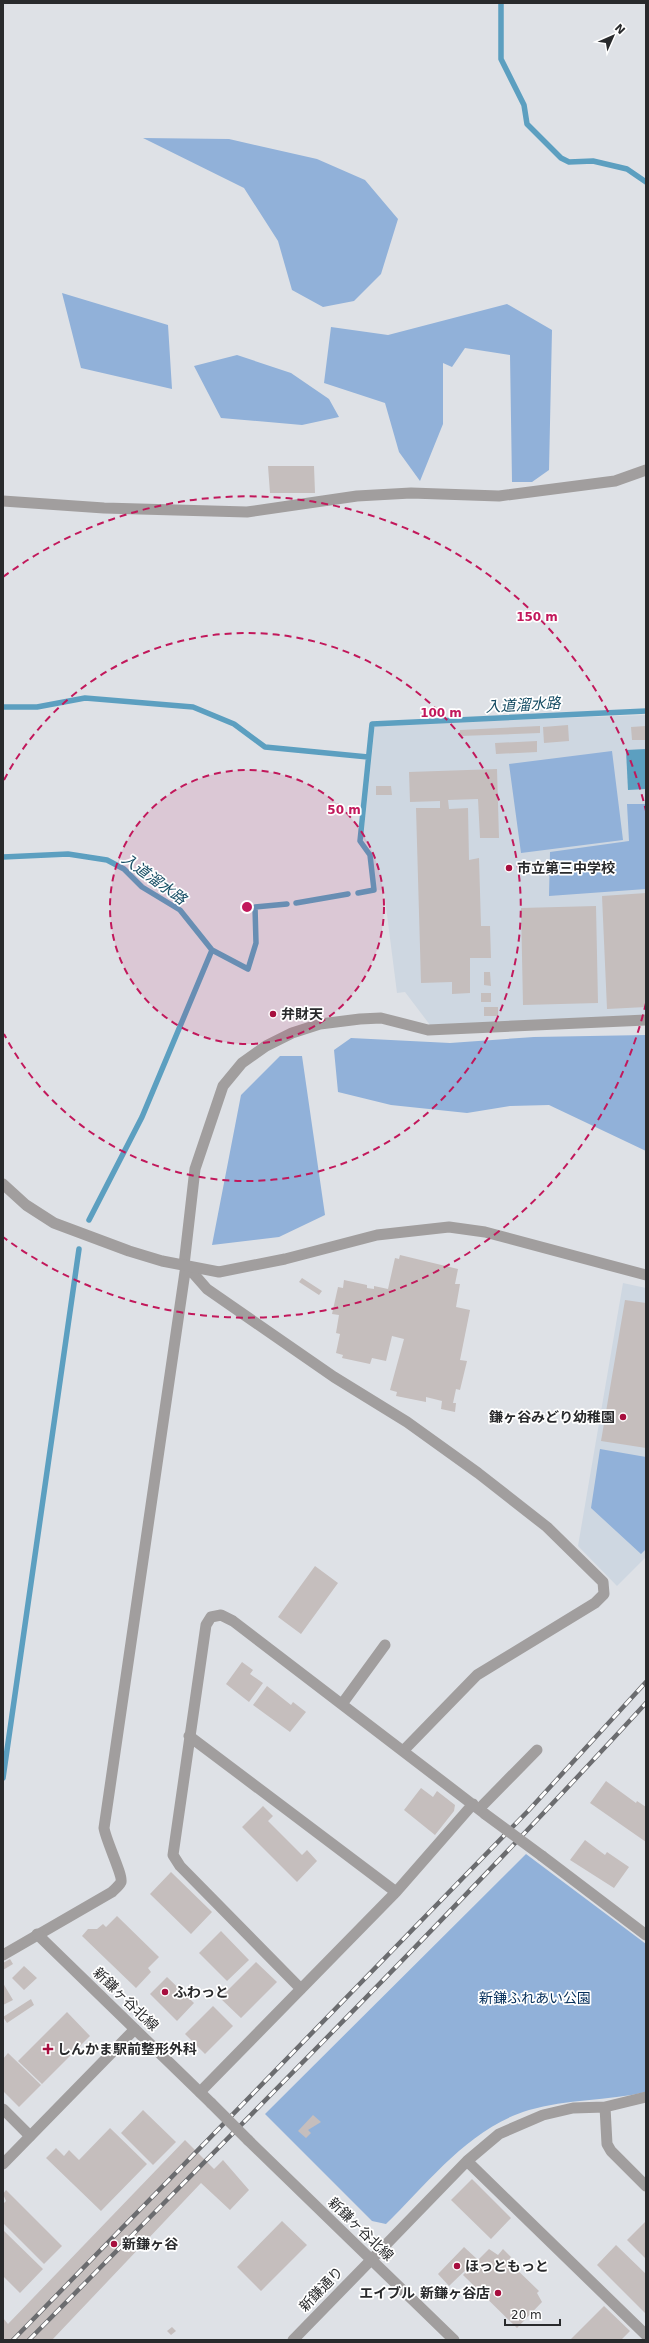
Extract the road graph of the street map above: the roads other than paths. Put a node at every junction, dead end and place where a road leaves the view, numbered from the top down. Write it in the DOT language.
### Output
graph roads {
  1 [pos="646,470"];
  2 [pos="3,501"];
  3 [pos="646,1020"];
  4 [pos="3,1184"];
  5 [pos="185,1265"];
  6 [pos="646,1275"];
  7 [pos="385,1645"];
  8 [pos="342,1704"];
  9 [pos="189,1736"];
  10 [pos="404,1750"];
  11 [pos="538,1750"];
  12 [pos="479,1809"];
  13 [pos="396,1892"];
  14 [pos="37,1934"];
  15 [pos="646,1935"];
  16 [pos="3,1955"];
  17 [pos="301,1989"];
  18 [pos="135,2029"];
  19 [pos="200,2092"];
  20 [pos="646,2097"];
  21 [pos="605,2107"];
  22 [pos="3,2109"];
  23 [pos="30,2136"];
  24 [pos="467,2161"];
  25 [pos="3,2164"];
  26 [pos="646,2186"];
  27 [pos="371,2260"];
  28 [pos="646,2335"];
  29 [pos="293,2340"];
  30 [pos="454,2340"];
  1 -- 2 [label="street"];
  3 -- 5 [label="street"];
  4 -- 5 [label="street"];
  5 -- 6 [label="street"];
  5 -- 10 [label="street"];
  5 -- 14 [label="street"];
  7 -- 8 [label="street"];
  8 -- 9 [label="street"];
  8 -- 10 [label="street"];
  9 -- 13 [label="street"];
  9 -- 17 [label="street"];
  10 -- 12 [label="street"];
  11 -- 12 [label="street"];
  12 -- 13 [label="street"];
  12 -- 15 [label="street, bridge"];
  13 -- 17 [label="street"];
  14 -- 16 [label="street"];
  14 -- 18 [label="street, 新鎌ヶ谷北線"];
  17 -- 19 [label="street"];
  18 -- 19 [label="street, 新鎌ヶ谷北線"];
  18 -- 23 [label="street"];
  19 -- 27 [label="street, 新鎌ヶ谷北線, bridge"];
  20 -- 21 [label="street, 新鎌通り"];
  21 -- 24 [label="street, 新鎌通り"];
  21 -- 26 [label="street"];
  22 -- 23 [label="street"];
  23 -- 25 [label="street"];
  24 -- 27 [label="street, 新鎌通り"];
  24 -- 28 [label="street"];
  27 -- 29 [label="street, 新鎌通り"];
  27 -- 30 [label="street, 新鎌ヶ谷北線"];
}
